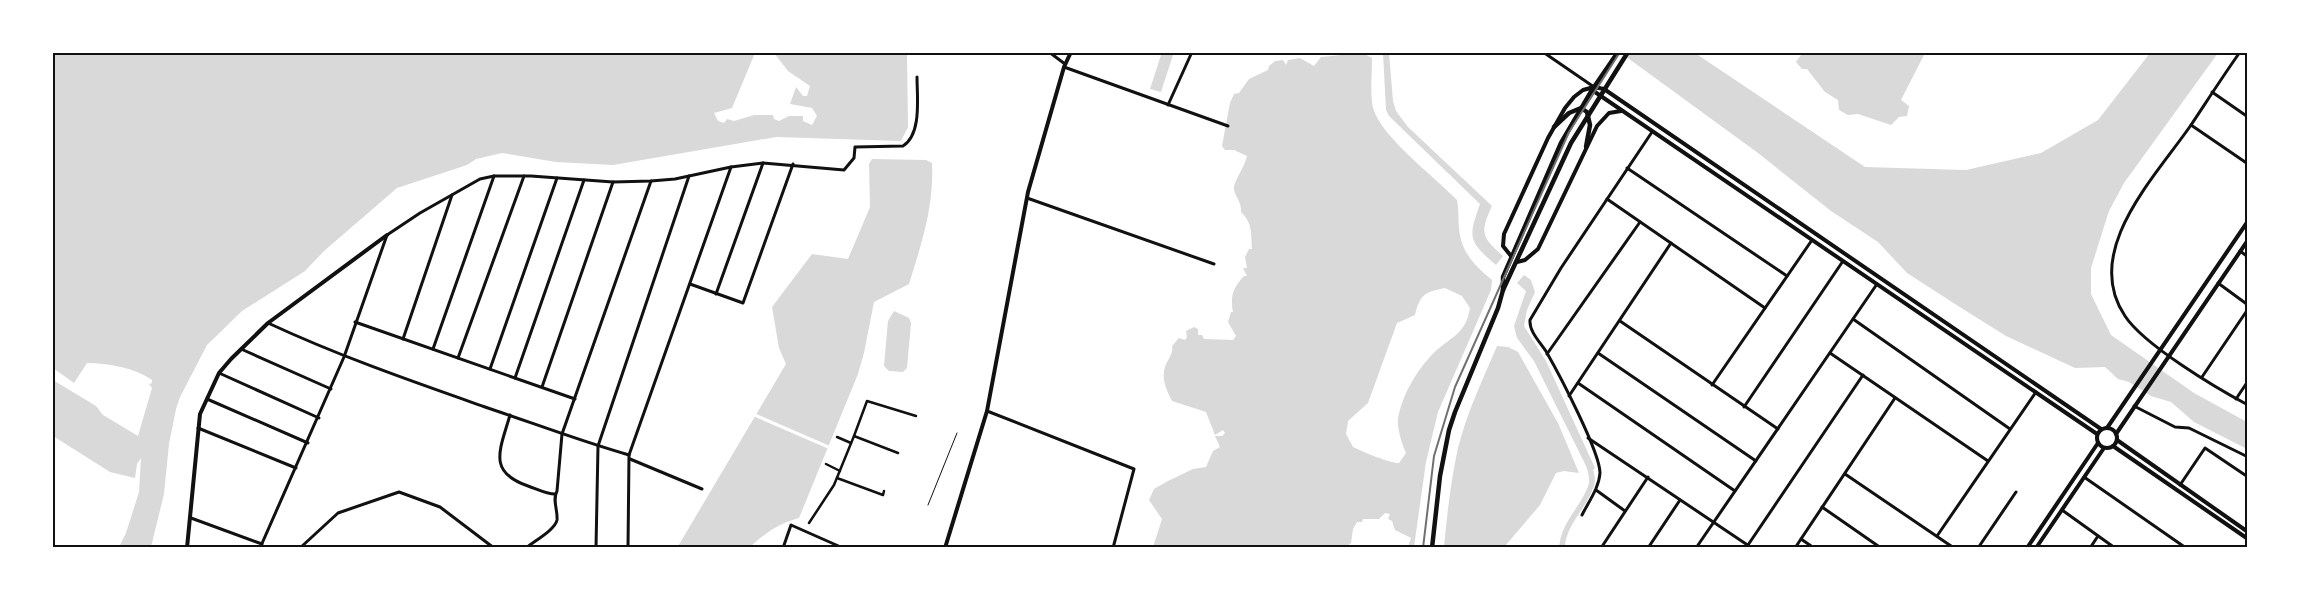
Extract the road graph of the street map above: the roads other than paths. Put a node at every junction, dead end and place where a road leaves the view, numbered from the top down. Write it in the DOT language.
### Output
graph roads {
  1 [pos="1049,52"];
  2 [pos="1071,52"];
  3 [pos="1192,52"];
  4 [pos="1543,52"];
  5 [pos="1628,52"];
  6 [pos="2240,52"];
  7 [pos="1617,53"];
  8 [pos="1064,66"];
  9 [pos="917,77"];
  10 [pos="1593,88"];
  11 [pos="1604,89"];
  12 [pos="2212,92"];
  13 [pos="1600,95"];
  14 [pos="1168,105"];
  15 [pos="1581,108"];
  16 [pos="1623,112"];
  17 [pos="1589,114"];
  18 [pos="2248,118"];
  19 [pos="2191,125"];
  20 [pos="1228,126"];
  21 [pos="1554,127"];
  22 [pos="1652,132"];
  23 [pos="1586,147"];
  24 [pos="763,163"];
  25 [pos="793,164"];
  26 [pos="2248,164"];
  27 [pos="731,167"];
  28 [pos="1627,168"];
  29 [pos="494,176"];
  30 [pos="524,176"];
  31 [pos="689,176"];
  32 [pos="557,178"];
  33 [pos="584,180"];
  34 [pos="651,181"];
  35 [pos="613,182"];
  36 [pos="452,194"];
  37 [pos="1027,198"];
  38 [pos="1607,199"];
  39 [pos="2248,221"];
  40 [pos="1640,222"];
  41 [pos="387,234"];
  42 [pos="1812,240"];
  43 [pos="2248,240"];
  44 [pos="1671,244"];
  45 [pos="2240,251"];
  46 [pos="1512,256"];
  47 [pos="2248,256"];
  48 [pos="1843,261"];
  49 [pos="1517,262"];
  50 [pos="1214,264"];
  51 [pos="1787,276"];
  52 [pos="2218,283"];
  53 [pos="690,284"];
  54 [pos="1877,284"];
  55 [pos="1503,290"];
  56 [pos="716,294"];
  57 [pos="2248,305"];
  58 [pos="1765,308"];
  59 [pos="2248,309"];
  60 [pos="1853,320"];
  61 [pos="1620,321"];
  62 [pos="355,322"];
  63 [pos="268,324"];
  64 [pos="403,339"];
  65 [pos="241,349"];
  66 [pos="433,349"];
  67 [pos="2161,350"];
  68 [pos="1598,353"];
  69 [pos="1830,353"];
  70 [pos="1547,354"];
  71 [pos="2168,356"];
  72 [pos="344,357"];
  73 [pos="458,358"];
  74 [pos="490,369"];
  75 [pos="219,373"];
  76 [pos="1863,375"];
  77 [pos="2202,377"];
  78 [pos="516,378"];
  79 [pos="2248,381"];
  80 [pos="1578,383"];
  81 [pos="1712,385"];
  82 [pos="542,388"];
  83 [pos="331,389"];
  84 [pos="2036,392"];
  85 [pos="1570,396"];
  86 [pos="206,398"];
  87 [pos="1895,398"];
  88 [pos="575,399"];
  89 [pos="2236,399"];
  90 [pos="2248,405"];
  91 [pos="2134,406"];
  92 [pos="1744,407"];
  93 [pos="987,411"];
  94 [pos="510,416"];
  95 [pos="916,416"];
  96 [pos="319,418"];
  97 [pos="198,428"];
  98 [pos="1778,428"];
  99 [pos="2107,428"];
  100 [pos="2010,429"];
  101 [pos="2101,430"];
  102 [pos="957,433"];
  103 [pos="562,434"];
  104 [pos="2097,434"];
  105 [pos="2116,434"];
  106 [pos="854,436"];
  107 [pos="837,437"];
  108 [pos="1588,438"];
  109 [pos="2117,440"];
  110 [pos="308,443"];
  111 [pos="851,443"];
  112 [pos="2098,443"];
  113 [pos="598,446"];
  114 [pos="2113,446"];
  115 [pos="2104,448"];
  116 [pos="898,453"];
  117 [pos="630,457"];
  118 [pos="2248,457"];
  119 [pos="1756,461"];
  120 [pos="1988,461"];
  121 [pos="826,464"];
  122 [pos="296,468"];
  123 [pos="840,471"];
  124 [pos="1845,474"];
  125 [pos="2084,477"];
  126 [pos="2248,477"];
  127 [pos="837,478"];
  128 [pos="1648,478"];
  129 [pos="2180,485"];
  130 [pos="702,489"];
  131 [pos="1596,490"];
  132 [pos="884,491"];
  133 [pos="1735,491"];
  134 [pos="2016,492"];
  135 [pos="555,494"];
  136 [pos="1680,500"];
  137 [pos="928,505"];
  138 [pos="1822,507"];
  139 [pos="2062,510"];
  140 [pos="1625,511"];
  141 [pos="1582,515"];
  142 [pos="191,518"];
  143 [pos="809,522"];
  144 [pos="1714,522"];
  145 [pos="2248,532"];
  146 [pos="2098,535"];
  147 [pos="1937,536"];
  148 [pos="1801,538"];
  149 [pos="2248,539"];
  150 [pos="261,546"];
  151 [pos="1750,546"];
  152 [pos="187,548"];
  153 [pos="300,548"];
  154 [pos="494,548"];
  155 [pos="526,548"];
  156 [pos="596,548"];
  157 [pos="628,548"];
  158 [pos="782,548"];
  159 [pos="843,548"];
  160 [pos="945,548"];
  161 [pos="1113,548"];
  162 [pos="1432,548"];
  163 [pos="1601,548"];
  164 [pos="1648,548"];
  165 [pos="1696,548"];
  166 [pos="1795,548"];
  167 [pos="1814,548"];
  168 [pos="1881,548"];
  169 [pos="1954,548"];
  170 [pos="1978,548"];
  171 [pos="2027,548"];
  172 [pos="2036,548"];
  173 [pos="2090,548"];
  174 [pos="2115,548"];
  175 [pos="2186,548"];
  1 -- 8 [label="street"];
  2 -- 8 [label="street"];
  3 -- 14 [label="street"];
  4 -- 10 [label="street"];
  5 -- 11 [label="main road"];
  6 -- 12 [label="street"];
  7 -- 10 [label="main road"];
  8 -- 14 [label="street"];
  8 -- 37 [label="street"];
  9 -- 25 [label="street"];
  10 -- 11 [label="street"];
  10 -- 13 [label="street"];
  10 -- 15 [label="main road"];
  10 -- 21 [label="street"];
  11 -- 13 [label="main road"];
  11 -- 101 [label="street"];
  12 -- 18 [label="street"];
  12 -- 19 [label="street"];
  13 -- 16 [label="street"];
  13 -- 17 [label="main road"];
  14 -- 20 [label="street"];
  15 -- 17 [label="main road"];
  15 -- 21 [label="main road"];
  15 -- 46 [label="main road"];
  16 -- 22 [label="street"];
  16 -- 23 [label="street"];
  17 -- 23 [label="main road"];
  17 -- 49 [label="main road"];
  19 -- 26 [label="street"];
  19 -- 67 [label="street"];
  21 -- 46 [label="street"];
  22 -- 28 [label="street"];
  22 -- 42 [label="street"];
  23 -- 49 [label="street"];
  24 -- 25 [label="street"];
  24 -- 27 [label="street"];
  24 -- 56 [label="street"];
  25 -- 56 [label="street"];
  27 -- 31 [label="street"];
  27 -- 53 [label="street"];
  28 -- 38 [label="street"];
  28 -- 51 [label="street"];
  29 -- 30 [label="street"];
  29 -- 36 [label="street"];
  29 -- 66 [label="street"];
  30 -- 32 [label="street"];
  30 -- 73 [label="street"];
  31 -- 34 [label="street"];
  31 -- 113 [label="street"];
  32 -- 33 [label="street"];
  32 -- 74 [label="street"];
  33 -- 35 [label="street"];
  33 -- 78 [label="street"];
  34 -- 35 [label="street"];
  34 -- 88 [label="street"];
  35 -- 82 [label="street"];
  36 -- 41 [label="street"];
  36 -- 64 [label="street"];
  37 -- 50 [label="street"];
  37 -- 93 [label="street"];
  38 -- 40 [label="street"];
  38 -- 70 [label="street"];
  39 -- 67 [label="street"];
  40 -- 44 [label="street"];
  40 -- 70 [label="street"];
  41 -- 62 [label="street"];
  41 -- 63 [label="street"];
  42 -- 48 [label="street"];
  42 -- 51 [label="street"];
  43 -- 45 [label="street"];
  44 -- 58 [label="street"];
  44 -- 61 [label="street"];
  45 -- 47 [label="street"];
  45 -- 52 [label="street"];
  46 -- 55 [label="main road"];
  48 -- 54 [label="street"];
  48 -- 92 [label="street"];
  49 -- 55 [label="main road"];
  51 -- 58 [label="street"];
  52 -- 57 [label="street"];
  52 -- 71 [label="street"];
  53 -- 56 [label="street"];
  53 -- 117 [label="street"];
  54 -- 60 [label="street"];
  54 -- 84 [label="street"];
  55 -- 162 [label="main road"];
  58 -- 81 [label="street"];
  59 -- 77 [label="street"];
  60 -- 69 [label="street"];
  60 -- 100 [label="street"];
  61 -- 68 [label="street"];
  61 -- 81 [label="street"];
  62 -- 64 [label="street"];
  62 -- 72 [label="street"];
  63 -- 65 [label="street"];
  63 -- 72 [label="street"];
  64 -- 66 [label="street"];
  65 -- 75 [label="street"];
  65 -- 83 [label="street"];
  66 -- 73 [label="street"];
  67 -- 71 [label="street"];
  67 -- 99 [label="street"];
  68 -- 80 [label="street"];
  68 -- 119 [label="street"];
  69 -- 76 [label="street"];
  69 -- 98 [label="street"];
  70 -- 85 [label="street"];
  71 -- 77 [label="street"];
  71 -- 91 [label="street"];
  72 -- 83 [label="street"];
  72 -- 94 [label="street"];
  73 -- 74 [label="street"];
  74 -- 78 [label="street"];
  75 -- 86 [label="street"];
  75 -- 96 [label="street"];
  76 -- 87 [label="street"];
  76 -- 151 [label="street"];
  77 -- 89 [label="street"];
  78 -- 82 [label="street"];
  79 -- 89 [label="street"];
  80 -- 85 [label="street"];
  80 -- 133 [label="street"];
  81 -- 92 [label="street"];
  82 -- 88 [label="street"];
  83 -- 96 [label="street"];
  84 -- 100 [label="street"];
  84 -- 104 [label="street"];
  85 -- 108 [label="street"];
  86 -- 97 [label="street"];
  86 -- 110 [label="street"];
  87 -- 120 [label="street"];
  87 -- 124 [label="street"];
  88 -- 103 [label="street"];
  89 -- 90 [label="street"];
  91 -- 105 [label="street"];
  91 -- 118 [label="street"];
  92 -- 98 [label="street"];
  93 -- 160 [label="street"];
  93 -- 161 [label="street"];
  94 -- 103 [label="street"];
  94 -- 135 [label="street"];
  95 -- 106 [label="street"];
  96 -- 110 [label="street"];
  97 -- 122 [label="street"];
  97 -- 142 [label="street"];
  98 -- 119 [label="street"];
  99 -- 101 [label="street"];
  99 -- 105 [label="street"];
  100 -- 120 [label="street"];
  101 -- 104 [label="street"];
  102 -- 137 [label="lane"];
  103 -- 113 [label="street"];
  103 -- 135 [label="street"];
  104 -- 112 [label="street"];
  105 -- 109 [label="street"];
  106 -- 111 [label="street"];
  106 -- 116 [label="street"];
  107 -- 111 [label="street"];
  108 -- 128 [label="street"];
  108 -- 131 [label="street"];
  109 -- 114 [label="street"];
  109 -- 129 [label="street"];
  110 -- 122 [label="street"];
  111 -- 123 [label="street"];
  112 -- 115 [label="street"];
  112 -- 171 [label="street"];
  113 -- 117 [label="street"];
  113 -- 156 [label="street"];
  114 -- 115 [label="street"];
  114 -- 149 [label="street"];
  115 -- 125 [label="street"];
  117 -- 130 [label="street"];
  117 -- 157 [label="street"];
  119 -- 133 [label="street"];
  120 -- 147 [label="street"];
  121 -- 123 [label="street"];
  122 -- 150 [label="street"];
  123 -- 127 [label="street"];
  124 -- 138 [label="street"];
  124 -- 147 [label="street"];
  125 -- 139 [label="street"];
  125 -- 175 [label="street"];
  126 -- 129 [label="street"];
  127 -- 132 [label="street"];
  127 -- 143 [label="street"];
  128 -- 136 [label="street"];
  128 -- 140 [label="street"];
  129 -- 145 [label="street"];
  131 -- 140 [label="street"];
  131 -- 141 [label="street"];
  133 -- 144 [label="street"];
  134 -- 170 [label="street"];
  135 -- 155 [label="street"];
  136 -- 144 [label="street"];
  136 -- 164 [label="street"];
  138 -- 148 [label="street"];
  138 -- 168 [label="street"];
  139 -- 146 [label="street"];
  139 -- 172 [label="street"];
  140 -- 163 [label="street"];
  142 -- 150 [label="street"];
  142 -- 152 [label="street"];
  144 -- 151 [label="street"];
  144 -- 165 [label="street"];
  146 -- 173 [label="street"];
  146 -- 174 [label="street"];
  147 -- 169 [label="street"];
  148 -- 166 [label="street"];
  148 -- 167 [label="street"];
  153 -- 154 [label="street"];
  158 -- 159 [label="street"];
}
